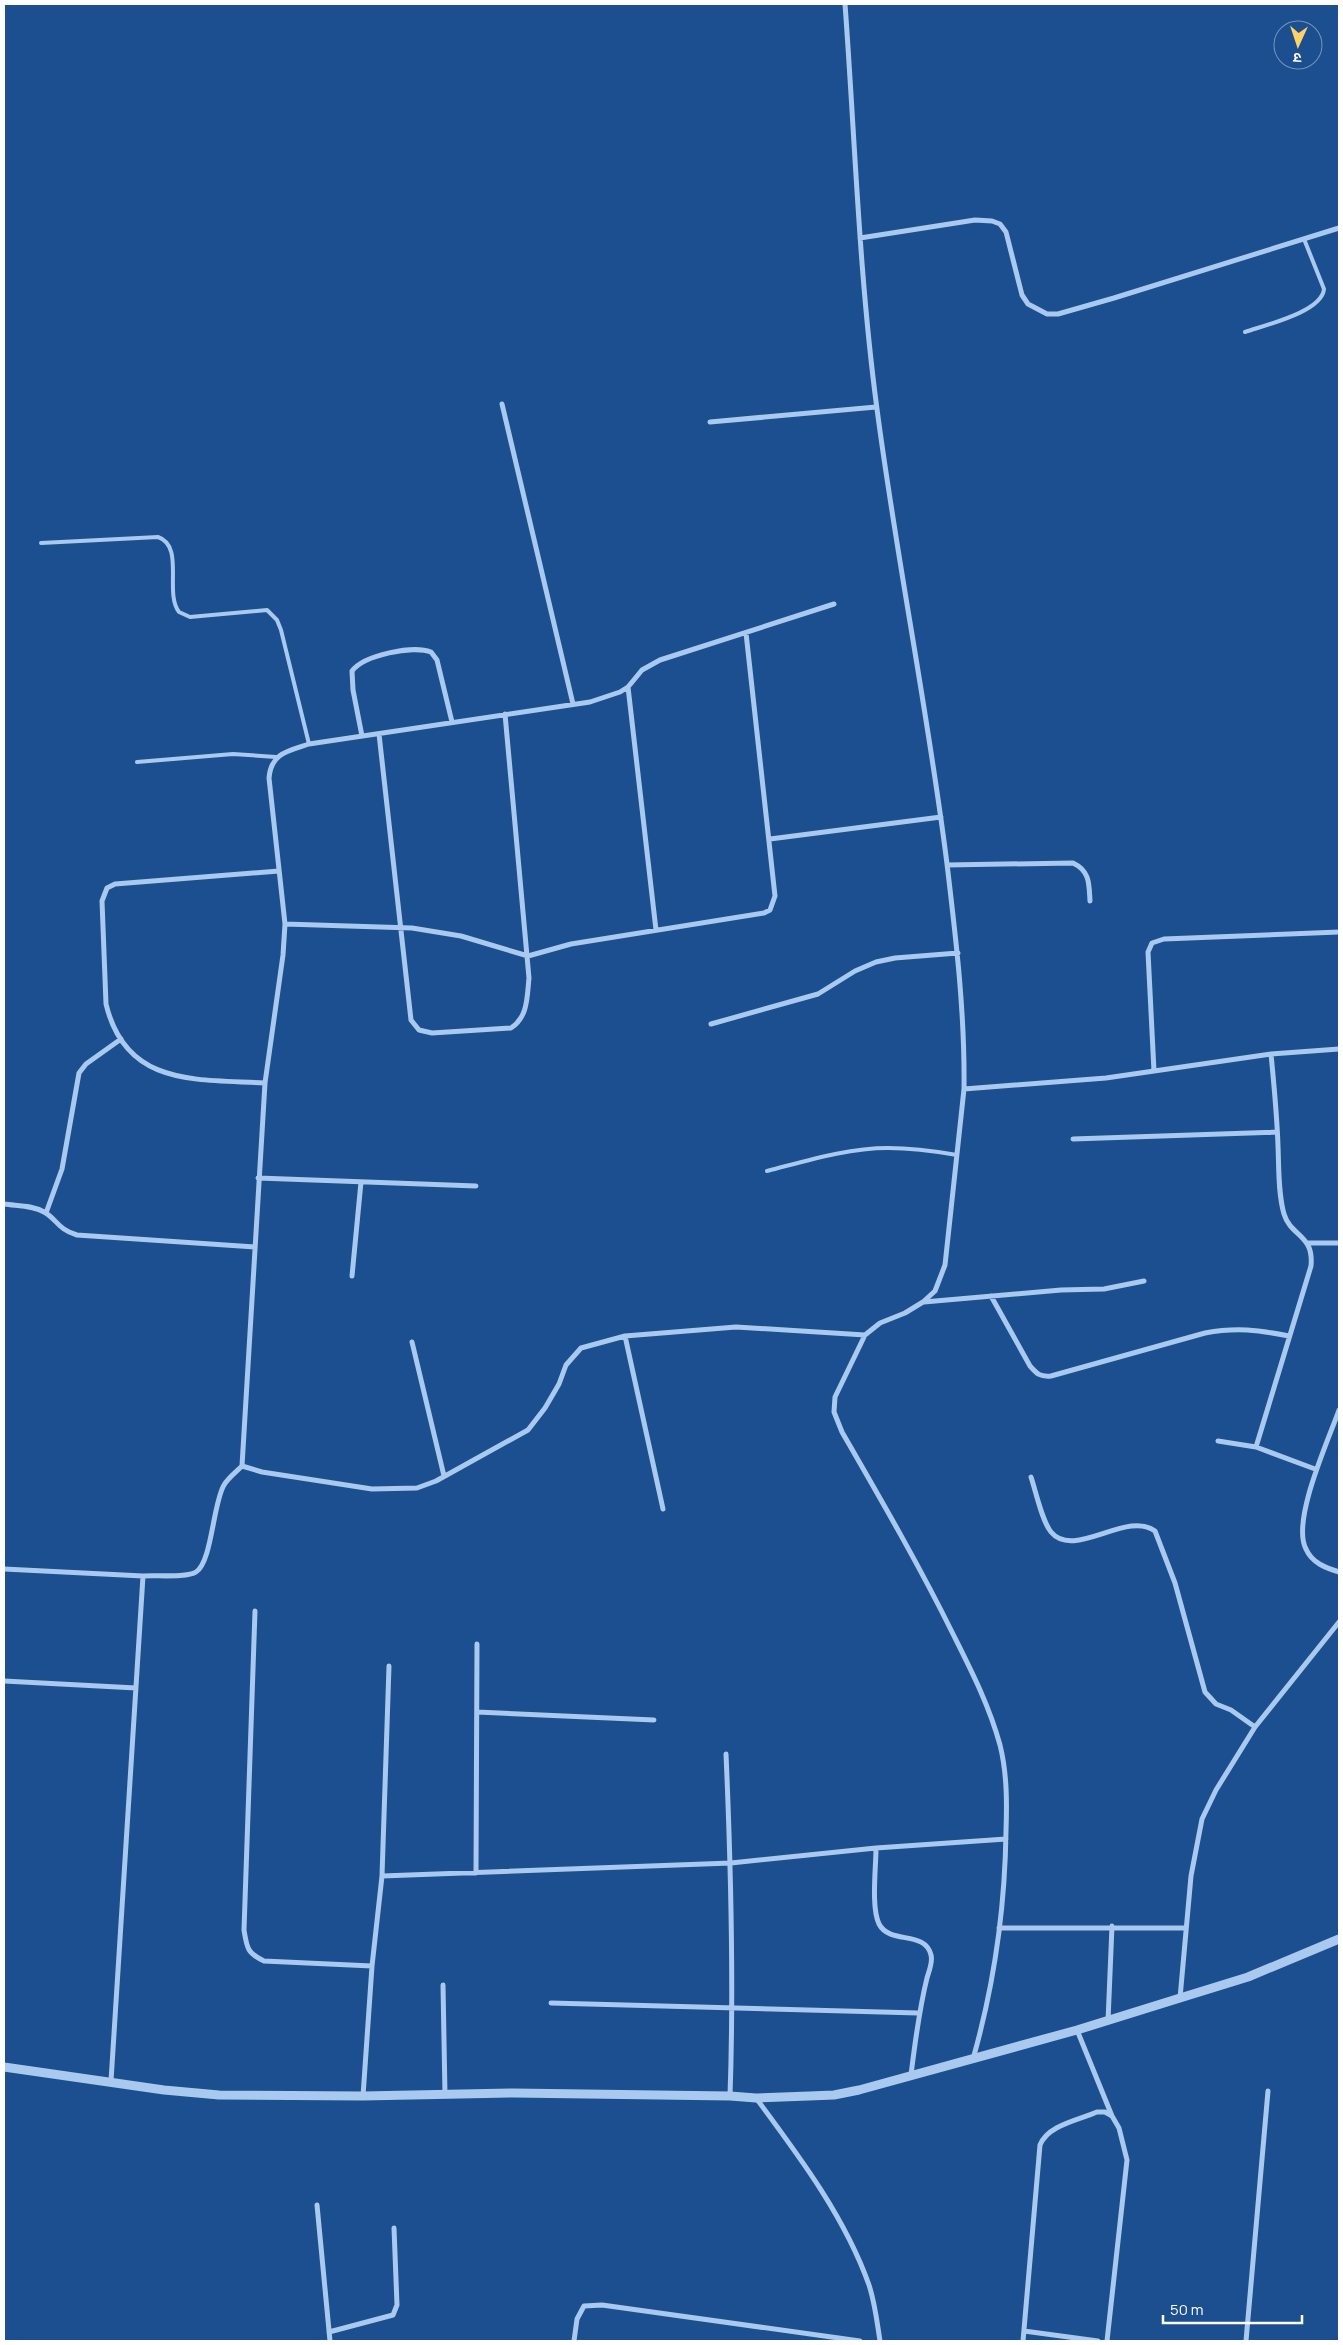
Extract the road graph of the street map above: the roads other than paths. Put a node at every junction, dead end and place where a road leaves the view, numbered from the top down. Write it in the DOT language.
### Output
graph roads {
  1 [pos="845,4"];
  2 [pos="1339,228"];
  3 [pos="860,238"];
  4 [pos="1304,239"];
  5 [pos="1245,332"];
  6 [pos="502,404"];
  7 [pos="876,407"];
  8 [pos="710,422"];
  9 [pos="41,543"];
  10 [pos="834,604"];
  11 [pos="746,632"];
  12 [pos="628,687"];
  13 [pos="573,704"];
  14 [pos="505,714"];
  15 [pos="452,722"];
  16 [pos="380,734"];
  17 [pos="362,736"];
  18 [pos="309,744"];
  19 [pos="276,757"];
  20 [pos="137,762"];
  21 [pos="941,817"];
  22 [pos="770,839"];
  23 [pos="947,865"];
  24 [pos="280,871"];
  25 [pos="1090,901"];
  26 [pos="285,924"];
  27 [pos="400,927"];
  28 [pos="656,930"];
  29 [pos="1339,932"];
  30 [pos="958,953"];
  31 [pos="528,956"];
  32 [pos="711,1024"];
  33 [pos="121,1039"];
  34 [pos="1339,1049"];
  35 [pos="1271,1054"];
  36 [pos="1154,1071"];
  37 [pos="265,1083"];
  38 [pos="964,1089"];
  39 [pos="1277,1132"];
  40 [pos="1072,1139"];
  41 [pos="957,1155"];
  42 [pos="767,1171"];
  43 [pos="258,1178"];
  44 [pos="361,1182"];
  45 [pos="476,1186"];
  46 [pos="4,1204"];
  47 [pos="46,1212"];
  48 [pos="1307,1242"];
  49 [pos="1339,1243"];
  50 [pos="255,1247"];
  51 [pos="352,1276"];
  52 [pos="1144,1281"];
  53 [pos="991,1296"];
  54 [pos="923,1302"];
  55 [pos="865,1335"];
  56 [pos="625,1336"];
  57 [pos="1289,1336"];
  58 [pos="412,1342"];
  59 [pos="1339,1410"];
  60 [pos="1218,1441"];
  61 [pos="1256,1447"];
  62 [pos="242,1466"];
  63 [pos="1315,1469"];
  64 [pos="444,1476"];
  65 [pos="1031,1477"];
  66 [pos="663,1509"];
  67 [pos="4,1569"];
  68 [pos="1339,1572"];
  69 [pos="143,1576"];
  70 [pos="255,1611"];
  71 [pos="1339,1622"];
  72 [pos="477,1644"];
  73 [pos="389,1666"];
  74 [pos="4,1681"];
  75 [pos="136,1688"];
  76 [pos="477,1712"];
  77 [pos="654,1720"];
  78 [pos="1255,1727"];
  79 [pos="726,1754"];
  80 [pos="1006,1839"];
  81 [pos="876,1848"];
  82 [pos="731,1863"];
  83 [pos="476,1873"];
  84 [pos="382,1876"];
  85 [pos="1112,1926"];
  86 [pos="999,1928"];
  87 [pos="1186,1928"];
  88 [pos="1339,1939"];
  89 [pos="372,1966"];
  90 [pos="443,1985"];
  91 [pos="1180,1998"];
  92 [pos="551,2003"];
  93 [pos="733,2009"];
  94 [pos="918,2013"];
  95 [pos="1108,2021"];
  96 [pos="1077,2030"];
  97 [pos="973,2059"];
  98 [pos="4,2066"];
  99 [pos="911,2075"];
  100 [pos="111,2081"];
  101 [pos="1268,2091"];
  102 [pos="445,2095"];
  103 [pos="363,2096"];
  104 [pos="730,2096"];
  105 [pos="756,2098"];
  106 [pos="1112,2116"];
  107 [pos="318,2205"];
  108 [pos="394,2228"];
  109 [pos="1024,2331"];
  110 [pos="329,2332"];
  111 [pos="330,2341"];
  112 [pos="574,2341"];
  113 [pos="860,2341"];
  114 [pos="880,2341"];
  115 [pos="1023,2341"];
  116 [pos="1098,2341"];
  117 [pos="1107,2341"];
  118 [pos="1246,2341"];
  1 -- 3 [label="street"];
  2 -- 4 [label="street"];
  3 -- 4 [label="street"];
  3 -- 7 [label="street"];
  4 -- 5 [label="lane"];
  6 -- 13 [label="street"];
  7 -- 8 [label="street"];
  7 -- 21 [label="street"];
  9 -- 18 [label="lane"];
  10 -- 11 [label="street"];
  11 -- 12 [label="street"];
  11 -- 22 [label="street"];
  12 -- 13 [label="street"];
  12 -- 28 [label="street"];
  13 -- 14 [label="street"];
  14 -- 15 [label="street"];
  14 -- 31 [label="street"];
  15 -- 16 [label="street"];
  15 -- 17 [label="street"];
  16 -- 17 [label="street"];
  16 -- 27 [label="street"];
  17 -- 18 [label="street"];
  18 -- 19 [label="street"];
  19 -- 20 [label="lane"];
  19 -- 24 [label="street"];
  21 -- 22 [label="street"];
  21 -- 23 [label="street"];
  22 -- 28 [label="street"];
  23 -- 25 [label="street"];
  23 -- 30 [label="street"];
  24 -- 26 [label="street"];
  24 -- 33 [label="street"];
  26 -- 27 [label="street"];
  26 -- 37 [label="street"];
  27 -- 31 [label="street"];
  27 -- 31 [label="street"];
  28 -- 31 [label="street"];
  29 -- 36 [label="street"];
  30 -- 32 [label="street"];
  30 -- 38 [label="street"];
  33 -- 37 [label="street"];
  33 -- 47 [label="street"];
  34 -- 35 [label="street"];
  35 -- 36 [label="street"];
  35 -- 39 [label="street"];
  36 -- 38 [label="street"];
  37 -- 43 [label="street"];
  38 -- 41 [label="street"];
  39 -- 40 [label="street"];
  39 -- 48 [label="street"];
  41 -- 42 [label="lane"];
  41 -- 54 [label="street"];
  43 -- 44 [label="street"];
  43 -- 50 [label="street"];
  44 -- 45 [label="street"];
  44 -- 51 [label="street"];
  46 -- 47 [label="street"];
  47 -- 50 [label="street"];
  48 -- 49 [label="street"];
  48 -- 57 [label="street"];
  50 -- 62 [label="street"];
  52 -- 53 [label="street"];
  53 -- 54 [label="street"];
  53 -- 57 [label="street"];
  54 -- 55 [label="street"];
  55 -- 56 [label="street"];
  55 -- 80 [label="street"];
  56 -- 64 [label="street"];
  56 -- 66 [label="street"];
  57 -- 61 [label="street"];
  58 -- 64 [label="street"];
  59 -- 63 [label="street"];
  60 -- 61 [label="street"];
  61 -- 63 [label="street"];
  62 -- 64 [label="street"];
  62 -- 69 [label="street"];
  63 -- 68 [label="street"];
  65 -- 78 [label="street"];
  67 -- 69 [label="street"];
  69 -- 75 [label="street"];
  70 -- 89 [label="street"];
  71 -- 78 [label="street"];
  72 -- 76 [label="street"];
  73 -- 84 [label="street"];
  74 -- 75 [label="street"];
  75 -- 100 [label="street"];
  76 -- 77 [label="street"];
  76 -- 83 [label="street"];
  78 -- 87 [label="street"];
  79 -- 82 [label="street"];
  80 -- 81 [label="street"];
  80 -- 86 [label="street"];
  81 -- 82 [label="street"];
  81 -- 94 [label="street"];
  82 -- 83 [label="street"];
  82 -- 93 [label="street"];
  83 -- 84 [label="street"];
  84 -- 89 [label="street"];
  85 -- 86 [label="street"];
  85 -- 87 [label="street"];
  85 -- 95 [label="street"];
  86 -- 97 [label="street"];
  87 -- 91 [label="street"];
  88 -- 91 [label="street"];
  89 -- 103 [label="street"];
  90 -- 102 [label="street"];
  91 -- 95 [label="street"];
  92 -- 93 [label="street"];
  93 -- 94 [label="street"];
  93 -- 104 [label="street"];
  94 -- 99 [label="street"];
  95 -- 96 [label="street"];
  96 -- 97 [label="street"];
  96 -- 106 [label="street"];
  97 -- 99 [label="street"];
  98 -- 100 [label="street"];
  99 -- 105 [label="street"];
  100 -- 103 [label="street"];
  101 -- 118 [label="street"];
  102 -- 103 [label="street"];
  102 -- 104 [label="street"];
  104 -- 105 [label="street"];
  105 -- 114 [label="street"];
  106 -- 109 [label="street"];
  106 -- 117 [label="street"];
  107 -- 110 [label="street"];
  108 -- 110 [label="street"];
  109 -- 115 [label="street"];
  109 -- 116 [label="street"];
  110 -- 111 [label="street"];
  112 -- 113 [label="street"];
}
